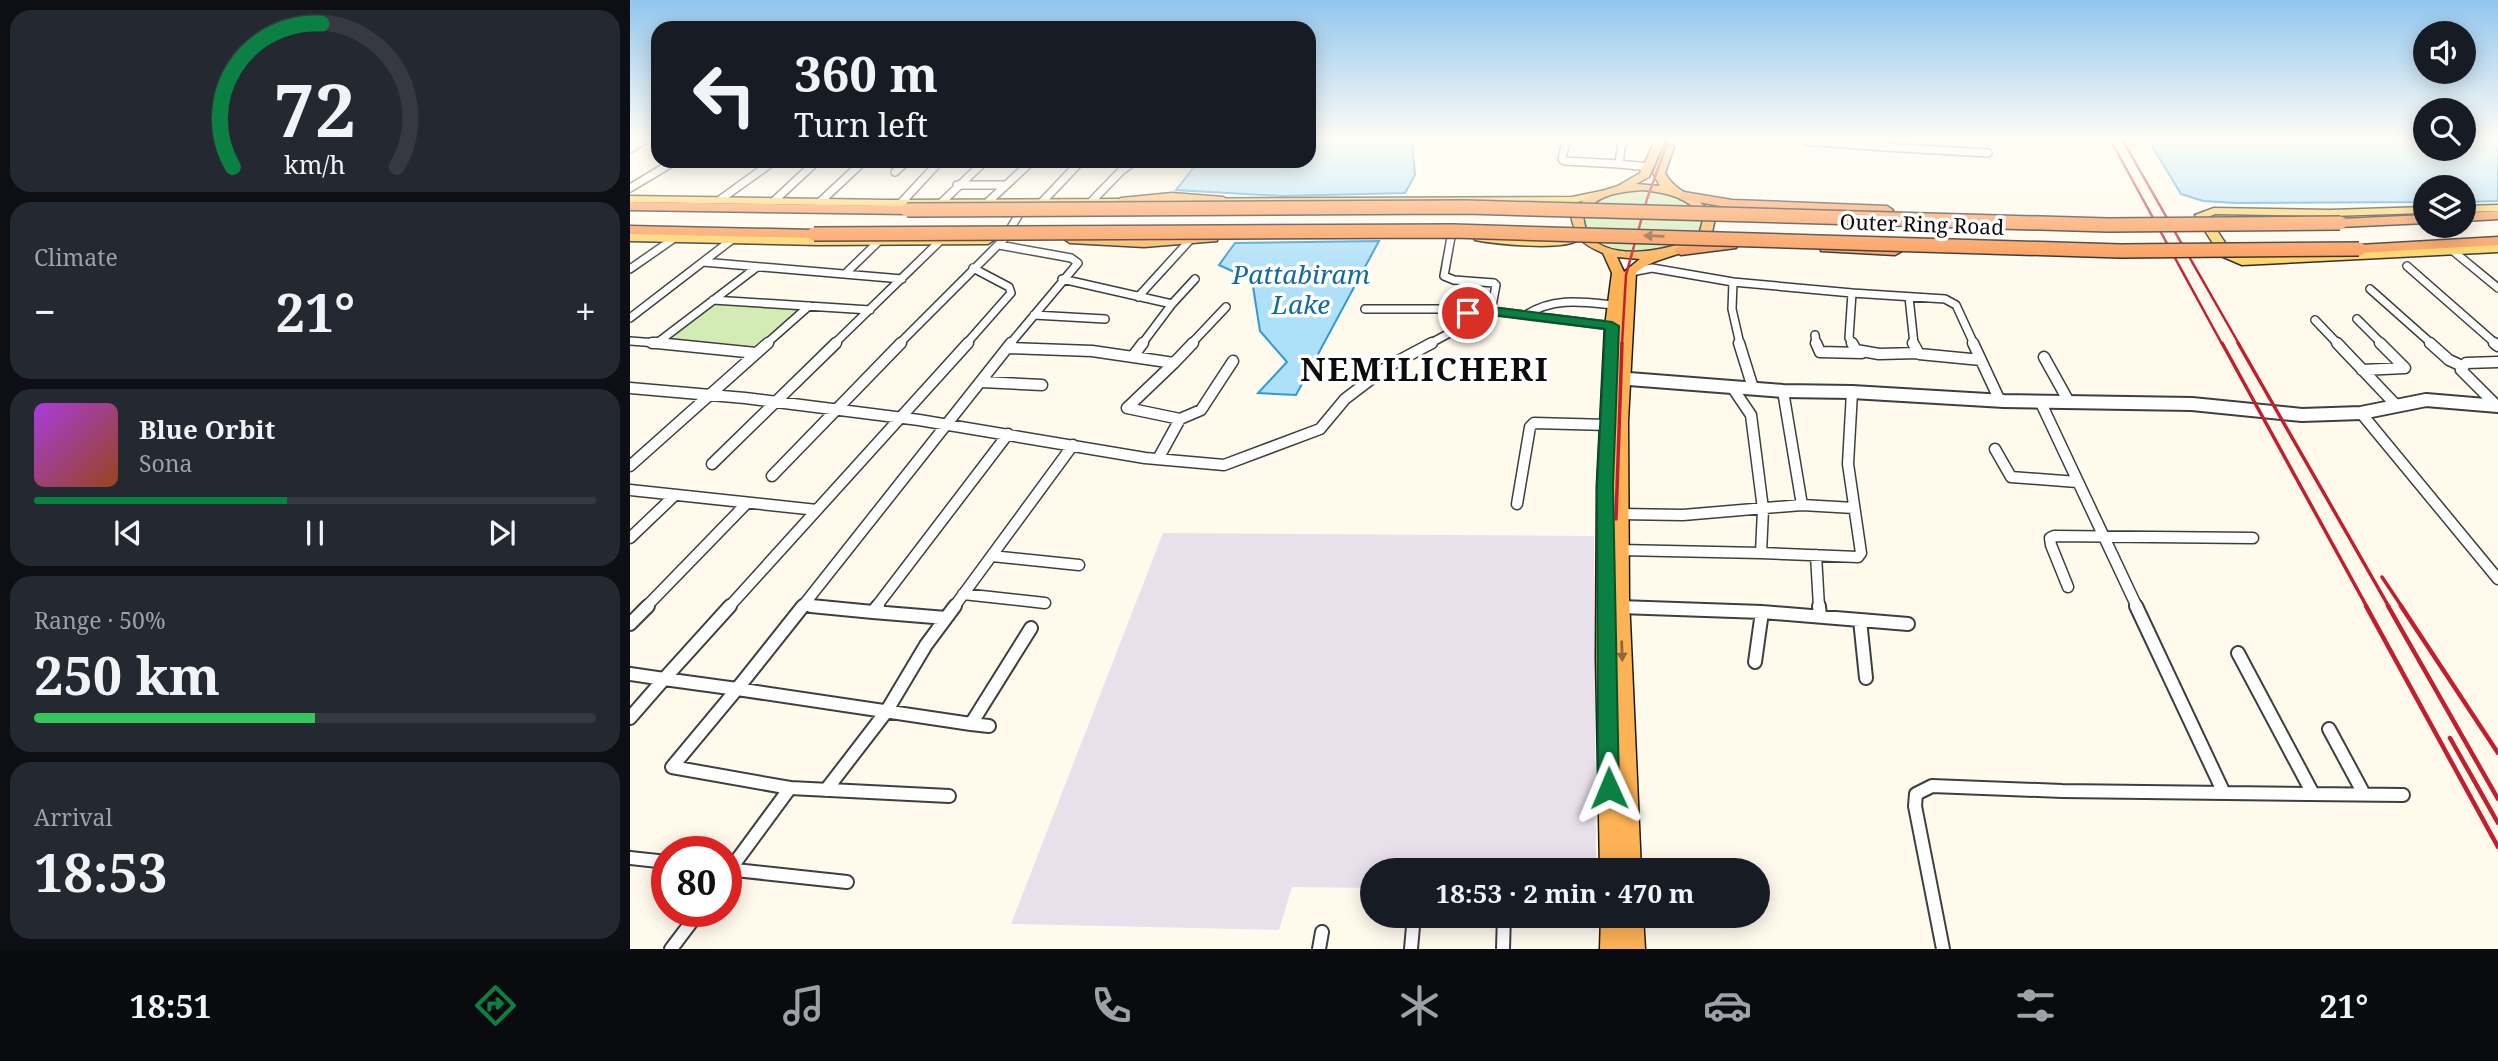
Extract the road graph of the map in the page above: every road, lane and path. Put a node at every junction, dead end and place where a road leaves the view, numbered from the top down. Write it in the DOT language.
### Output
graph roads {
  1 [pos="744,185"];
  2 [pos="788,185"];
  3 [pos="838,185"];
  4 [pos="921,185"];
  5 [pos="957,185"];
  6 [pos="1006,185"];
  7 [pos="1058,185"];
  8 [pos="1107,185"];
  9 [pos="1625,185"];
  10 [pos="1669,185"];
  11 [pos="1618,189"];
  12 [pos="1601,194"];
  13 [pos="1682,195"];
  14 [pos="630,199"];
  15 [pos="770,200"];
  16 [pos="1026,201"];
  17 [pos="1043,201"];
  18 [pos="1092,201"];
  19 [pos="723,202"];
  20 [pos="820,202"];
  21 [pos="941,202"];
  22 [pos="988,202"];
  23 [pos="630,206"];
  24 [pos="904,206"];
  25 [pos="2498,208"];
  26 [pos="2476,209"];
  27 [pos="2413,210"];
  28 [pos="2498,215"];
  29 [pos="2476,216"];
  30 [pos="2413,220"];
  31 [pos="2331,223"];
  32 [pos="630,230"];
  33 [pos="699,230"];
  34 [pos="671,233"];
  35 [pos="630,237"];
  36 [pos="1451,237"];
  37 [pos="734,238"];
  38 [pos="1213,238"];
  39 [pos="1070,239"];
  40 [pos="1190,240"];
  41 [pos="879,241"];
  42 [pos="940,241"];
  43 [pos="2498,241"];
  44 [pos="1002,242"];
  45 [pos="1602,247"];
  46 [pos="2498,248"];
  47 [pos="2335,250"];
  48 [pos="1681,251"];
  49 [pos="2453,251"];
  50 [pos="1657,256"];
  51 [pos="703,262"];
  52 [pos="2407,266"];
  53 [pos="757,267"];
  54 [pos="973,268"];
  55 [pos="630,270"];
  56 [pos="1630,272"];
  57 [pos="845,274"];
  58 [pos="902,279"];
  59 [pos="1062,279"];
  60 [pos="1195,279"];
  61 [pos="1733,282"];
  62 [pos="2498,287"];
  63 [pos="2370,289"];
  64 [pos="1852,293"];
  65 [pos="1138,297"];
  66 [pos="1909,297"];
  67 [pos="713,300"];
  68 [pos="1172,304"];
  69 [pos="1614,304"];
  70 [pos="809,306"];
  71 [pos="1226,307"];
  72 [pos="1366,309"];
  73 [pos="870,310"];
  74 [pos="1487,314"];
  75 [pos="1526,315"];
  76 [pos="1034,316"];
  77 [pos="630,318"];
  78 [pos="1105,319"];
  79 [pos="2357,319"];
  80 [pos="2315,320"];
  81 [pos="1612,326"];
  82 [pos="1815,335"];
  83 [pos="630,341"];
  84 [pos="657,343"];
  85 [pos="2498,345"];
  86 [pos="1008,348"];
  87 [pos="756,353"];
  88 [pos="1862,353"];
  89 [pos="1918,353"];
  90 [pos="1133,356"];
  91 [pos="2044,357"];
  92 [pos="1981,360"];
  93 [pos="1233,361"];
  94 [pos="2498,362"];
  95 [pos="1174,363"];
  96 [pos="2462,366"];
  97 [pos="2362,370"];
  98 [pos="1617,378"];
  99 [pos="982,382"];
  100 [pos="1042,385"];
  101 [pos="1732,387"];
  102 [pos="630,388"];
  103 [pos="1753,388"];
  104 [pos="1783,391"];
  105 [pos="1852,392"];
  106 [pos="708,395"];
  107 [pos="2000,401"];
  108 [pos="2040,401"];
  109 [pos="775,402"];
  110 [pos="2069,402"];
  111 [pos="2396,405"];
  112 [pos="2498,406"];
  113 [pos="837,410"];
  114 [pos="2361,413"];
  115 [pos="900,418"];
  116 [pos="1180,419"];
  117 [pos="948,424"];
  118 [pos="1609,425"];
  119 [pos="1008,433"];
  120 [pos="1073,445"];
  121 [pos="1995,449"];
  122 [pos="1158,460"];
  123 [pos="712,464"];
  124 [pos="630,466"];
  125 [pos="772,476"];
  126 [pos="2077,482"];
  127 [pos="630,490"];
  128 [pos="675,495"];
  129 [pos="747,503"];
  130 [pos="1517,504"];
  131 [pos="1802,505"];
  132 [pos="1854,508"];
  133 [pos="1763,509"];
  134 [pos="817,510"];
  135 [pos="1620,514"];
  136 [pos="2102,536"];
  137 [pos="630,538"];
  138 [pos="2253,538"];
  139 [pos="1620,550"];
  140 [pos="1761,553"];
  141 [pos="1816,555"];
  142 [pos="992,556"];
  143 [pos="1079,565"];
  144 [pos="2498,579"];
  145 [pos="2068,587"];
  146 [pos="963,594"];
  147 [pos="1045,603"];
  148 [pos="804,605"];
  149 [pos="1620,607"];
  150 [pos="873,612"];
  151 [pos="1762,612"];
  152 [pos="1820,616"];
  153 [pos="946,618"];
  154 [pos="1860,620"];
  155 [pos="630,624"];
  156 [pos="1908,624"];
  157 [pos="1031,628"];
  158 [pos="2238,653"];
  159 [pos="1755,662"];
  160 [pos="630,674"];
  161 [pos="1866,678"];
  162 [pos="664,679"];
  163 [pos="737,689"];
  164 [pos="886,712"];
  165 [pos="630,718"];
  166 [pos="971,724"];
  167 [pos="989,726"];
  168 [pos="2329,729"];
  169 [pos="790,788"];
  170 [pos="826,790"];
  171 [pos="2223,791"];
  172 [pos="2312,792"];
  173 [pos="2364,794"];
  174 [pos="2403,795"];
  175 [pos="949,796"];
  176 [pos="742,852"];
  177 [pos="630,858"];
  178 [pos="1611,858"];
  179 [pos="1630,858"];
  180 [pos="651,860"];
  181 [pos="742,872"];
  182 [pos="847,882"];
  183 [pos="688,927"];
  184 [pos="1413,928"];
  185 [pos="1504,928"];
  186 [pos="1612,928"];
  187 [pos="1632,928"];
  188 [pos="1322,932"];
  189 [pos="671,949"];
  190 [pos="1319,949"];
  191 [pos="1411,949"];
  192 [pos="1503,949"];
  193 [pos="1612,949"];
  194 [pos="1633,949"];
  195 [pos="1943,949"];
  1 -- 19 [label="street"];
  2 -- 15 [label="street"];
  3 -- 20 [label="street"];
  4 -- 24 [label="street"];
  5 -- 21 [label="street"];
  6 -- 22 [label="street"];
  7 -- 17 [label="street"];
  8 -- 18 [label="street"];
  9 -- 11 [label="highway"];
  10 -- 13 [label="highway"];
  11 -- 12 [label="highway"];
  11 -- 13 [label="highway"];
  12 -- 18 [label="main road"];
  12 -- 45 [label="highway"];
  13 -- 31 [label="highway, bridge"];
  13 -- 48 [label="highway"];
  14 -- 19 [label="main road"];
  15 -- 19 [label="highway"];
  15 -- 20 [label="main road"];
  16 -- 17 [label="main road"];
  16 -- 22 [label="main road"];
  16 -- 44 [label="street"];
  17 -- 18 [label="main road"];
  19 -- 23 [label="highway, Outer Ring Road"];
  19 -- 24 [label="highway, Outer Ring Road"];
  20 -- 24 [label="main road"];
  21 -- 22 [label="main road"];
  21 -- 24 [label="main road"];
  24 -- 31 [label="highway, Outer Ring Road, bridge"];
  25 -- 26 [label="main road"];
  27 -- 49 [label="main road"];
  28 -- 29 [label="highway"];
  30 -- 31 [label="highway, Outer Ring Road"];
  32 -- 34 [label="highway, Outer Ring Road"];
  33 -- 34 [label="highway, Outer Ring Road"];
  33 -- 37 [label="highway"];
  47 -- 33 [label="highway, Outer Ring Road, one-way, bridge"];
  34 -- 35 [label="main road"];
  34 -- 37 [label="main road"];
  34 -- 55 [label="street"];
  36 -- 38 [label="main road"];
  36 -- 45 [label="main road"];
  36 -- 74 [label="street"];
  37 -- 41 [label="main road"];
  37 -- 51 [label="street"];
  38 -- 39 [label="main road"];
  38 -- 40 [label="highway"];
  39 -- 40 [label="highway"];
  39 -- 44 [label="main road"];
  40 -- 65 [label="street"];
  41 -- 42 [label="main road"];
  41 -- 57 [label="street"];
  42 -- 44 [label="main road"];
  42 -- 58 [label="street"];
  43 -- 47 [label="highway, Outer Ring Road, bridge"];
  44 -- 54 [label="street"];
  44 -- 59 [label="street"];
  45 -- 50 [label="highway"];
  45 -- 69 [label="highway"];
  46 -- 49 [label="main road"];
  47 -- 48 [label="highway, bridge"];
  48 -- 50 [label="highway"];
  49 -- 62 [label="street"];
  50 -- 56 [label="highway"];
  51 -- 53 [label="street"];
  51 -- 77 [label="street"];
  52 -- 85 [label="street"];
  53 -- 57 [label="street"];
  53 -- 67 [label="street"];
  54 -- 113 [label="street"];
  54 -- 115 [label="street"];
  56 -- 61 [label="street"];
  56 -- 98 [label="highway"];
  57 -- 58 [label="street"];
  58 -- 73 [label="street"];
  59 -- 65 [label="street"];
  59 -- 76 [label="street"];
  60 -- 68 [label="street"];
  61 -- 64 [label="street"];
  61 -- 103 [label="street"];
  63 -- 96 [label="street"];
  64 -- 66 [label="street"];
  64 -- 88 [label="street"];
  65 -- 68 [label="street"];
  66 -- 89 [label="street"];
  66 -- 92 [label="street"];
  67 -- 70 [label="street"];
  67 -- 84 [label="street"];
  68 -- 90 [label="street"];
  69 -- 75 [label="street"];
  69 -- 81 [label="highway"];
  70 -- 73 [label="street"];
  70 -- 87 [label="street"];
  71 -- 95 [label="street"];
  72 -- 74 [label="street"];
  73 -- 109 [label="street"];
  74 -- 75 [label="street"];
  74 -- 122 [label="street"];
  75 -- 81 [label="street"];
  76 -- 78 [label="street"];
  76 -- 86 [label="street"];
  79 -- 97 [label="street"];
  80 -- 97 [label="street"];
  81 -- 98 [label="highway"];
  82 -- 88 [label="street"];
  83 -- 84 [label="street"];
  84 -- 87 [label="street"];
  86 -- 90 [label="street"];
  86 -- 99 [label="street"];
  87 -- 106 [label="street"];
  88 -- 89 [label="street"];
  89 -- 92 [label="street"];
  90 -- 95 [label="street"];
  91 -- 110 [label="street"];
  92 -- 107 [label="street"];
  93 -- 116 [label="street"];
  94 -- 96 [label="street"];
  95 -- 116 [label="street"];
  96 -- 112 [label="street"];
  97 -- 111 [label="street"];
  98 -- 101 [label="street"];
  98 -- 118 [label="highway"];
  98 -- 135 [label="highway"];
  99 -- 100 [label="street"];
  99 -- 117 [label="street"];
  101 -- 103 [label="street"];
  101 -- 133 [label="street"];
  102 -- 106 [label="street"];
  103 -- 104 [label="street"];
  104 -- 105 [label="street"];
  104 -- 131 [label="street"];
  105 -- 107 [label="street"];
  105 -- 132 [label="street"];
  106 -- 109 [label="street"];
  106 -- 124 [label="street"];
  107 -- 108 [label="street"];
  108 -- 110 [label="street"];
  108 -- 126 [label="street"];
  109 -- 113 [label="street"];
  109 -- 123 [label="street"];
  110 -- 114 [label="street"];
  111 -- 112 [label="street"];
  111 -- 114 [label="street"];
  113 -- 115 [label="street"];
  113 -- 125 [label="street"];
  114 -- 144 [label="street"];
  115 -- 117 [label="street"];
  115 -- 134 [label="street"];
  116 -- 122 [label="street"];
  117 -- 119 [label="street"];
  117 -- 148 [label="street"];
  118 -- 130 [label="street"];
  118 -- 178 [label="highway"];
  119 -- 120 [label="street"];
  119 -- 150 [label="street"];
  120 -- 122 [label="street"];
  120 -- 142 [label="street"];
  121 -- 126 [label="street"];
  126 -- 136 [label="street"];
  127 -- 128 [label="street"];
  128 -- 129 [label="street"];
  128 -- 137 [label="street"];
  129 -- 134 [label="street"];
  129 -- 155 [label="street"];
  131 -- 132 [label="street"];
  131 -- 133 [label="street"];
  132 -- 141 [label="street"];
  133 -- 135 [label="street"];
  133 -- 140 [label="street"];
  134 -- 162 [label="street"];
  135 -- 139 [label="highway"];
  136 -- 138 [label="street"];
  136 -- 145 [label="street"];
  136 -- 171 [label="street"];
  139 -- 140 [label="street"];
  139 -- 149 [label="highway"];
  140 -- 141 [label="street"];
  141 -- 152 [label="street"];
  142 -- 143 [label="street"];
  142 -- 146 [label="street"];
  146 -- 147 [label="street"];
  146 -- 153 [label="street"];
  148 -- 150 [label="street"];
  148 -- 163 [label="street"];
  149 -- 151 [label="street"];
  149 -- 179 [label="highway, one-way"];
  150 -- 153 [label="street"];
  151 -- 152 [label="street"];
  151 -- 159 [label="street"];
  152 -- 154 [label="street"];
  153 -- 164 [label="street"];
  154 -- 156 [label="street"];
  154 -- 161 [label="street"];
  157 -- 166 [label="street"];
  158 -- 172 [label="street"];
  160 -- 162 [label="street"];
  162 -- 163 [label="street"];
  162 -- 165 [label="street"];
  163 -- 164 [label="street"];
  163 -- 169 [label="street"];
  164 -- 166 [label="street"];
  164 -- 170 [label="street"];
  166 -- 167 [label="street"];
  168 -- 173 [label="street"];
  169 -- 170 [label="street"];
  169 -- 176 [label="street"];
  170 -- 175 [label="street"];
  171 -- 172 [label="street"];
  171 -- 195 [label="street"];
  172 -- 173 [label="street"];
  173 -- 174 [label="street"];
  177 -- 180 [label="street"];
  181 -- 182 [label="street"];
  183 -- 189 [label="street"];
  184 -- 191 [label="street"];
  185 -- 192 [label="street"];
  186 -- 193 [label="highway"];
  187 -- 194 [label="highway"];
  188 -- 190 [label="street"];
}
